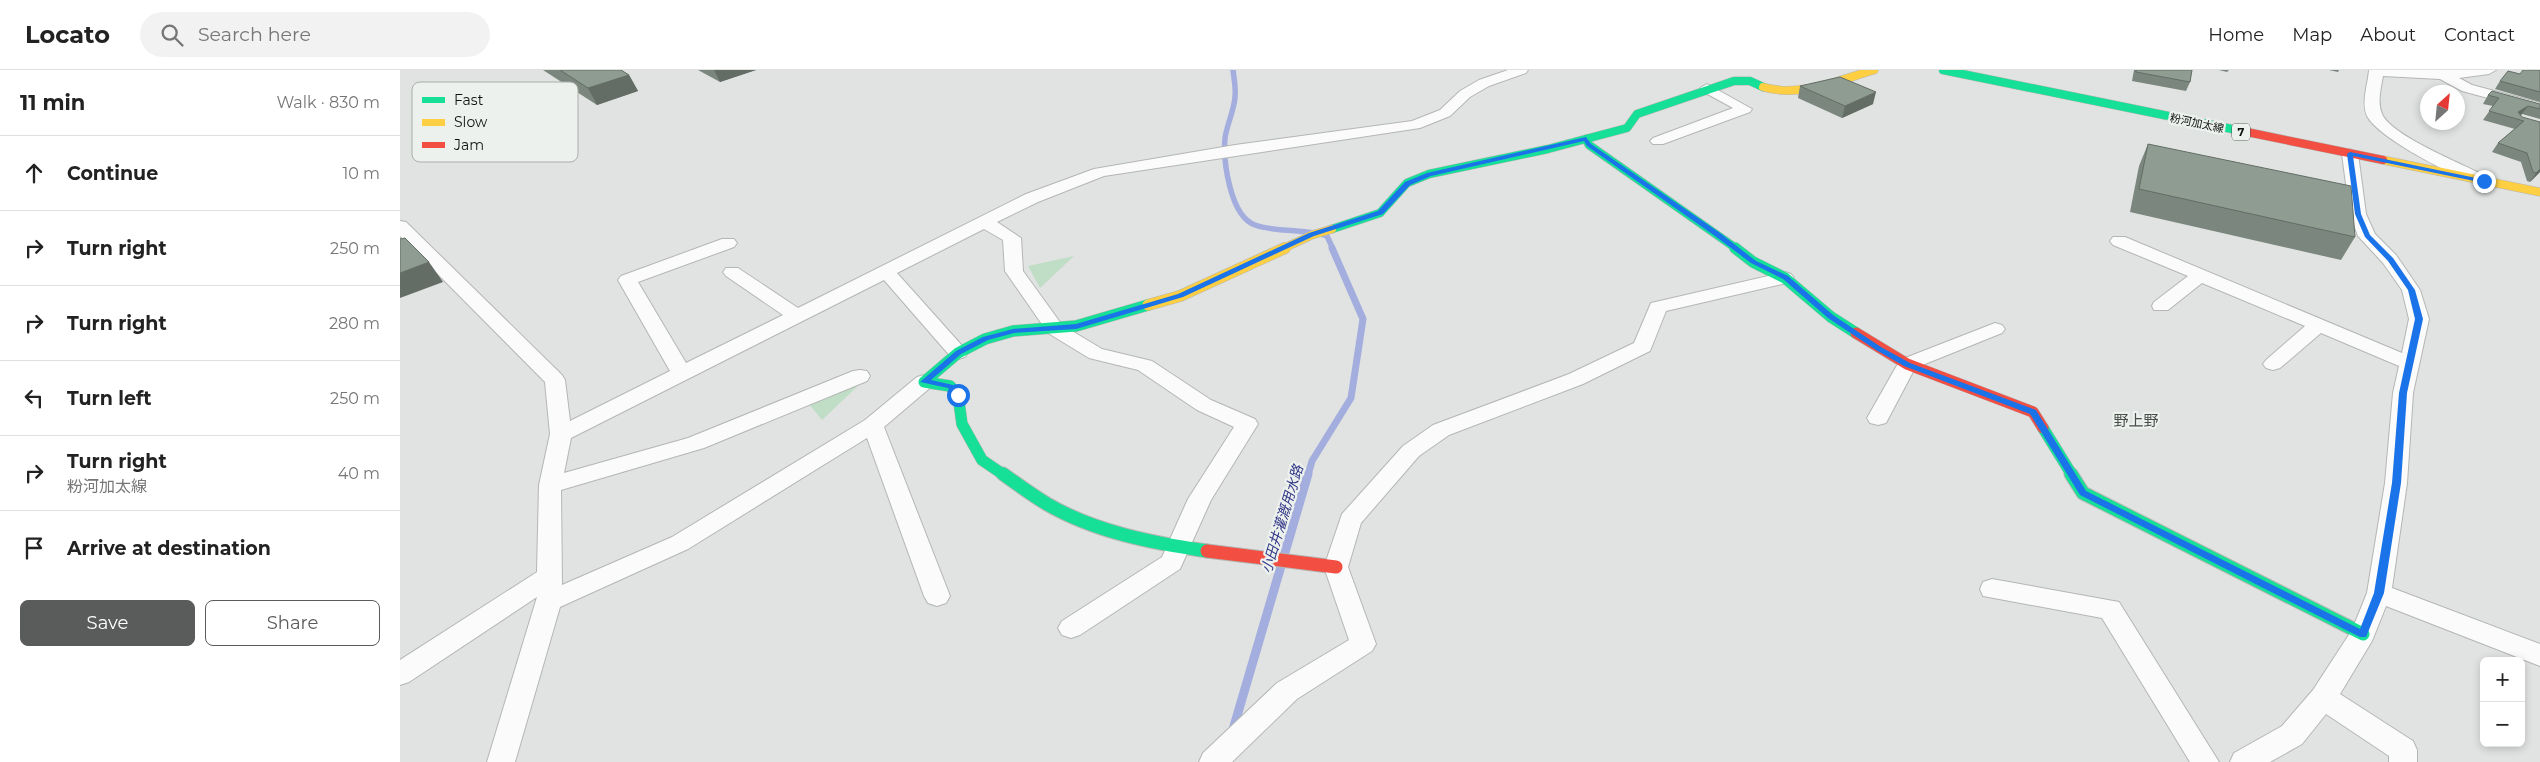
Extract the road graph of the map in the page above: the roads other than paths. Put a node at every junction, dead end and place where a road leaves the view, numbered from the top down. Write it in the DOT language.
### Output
graph roads {
  1 [pos="1522,70"];
  2 [pos="1874,70"];
  3 [pos="1943,70"];
  4 [pos="2376,70"];
  5 [pos="2489,70"];
  6 [pos="2445,77"];
  7 [pos="1707,88"];
  8 [pos="2540,108"];
  9 [pos="1586,139"];
  10 [pos="1658,141"];
  11 [pos="2350,154"];
  12 [pos="2484,181"];
  13 [pos="2540,192"];
  14 [pos="984,222"];
  15 [pos="400,226"];
  16 [pos="2119,241"];
  17 [pos="728,243"];
  18 [pos="886,270"];
  19 [pos="732,272"];
  20 [pos="2201,275"];
  21 [pos="1785,278"];
  22 [pos="2161,306"];
  23 [pos="796,315"];
  24 [pos="2318,325"];
  25 [pos="1055,329"];
  26 [pos="1995,329"];
  27 [pos="958,353"];
  28 [pos="2409,363"];
  29 [pos="1907,364"];
  30 [pos="2273,364"];
  31 [pos="681,372"];
  32 [pos="860,376"];
  33 [pos="924,382"];
  34 [pos="1878,418"];
  35 [pos="872,425"];
  36 [pos="561,434"];
  37 [pos="550,485"];
  38 [pos="1179,547"];
  39 [pos="1336,567"];
  40 [pos="549,576"];
  41 [pos="1992,589"];
  42 [pos="2379,593"];
  43 [pos="937,596"];
  44 [pos="549,602"];
  45 [pos="1072,628"];
  46 [pos="2363,634"];
  47 [pos="2540,655"];
  48 [pos="400,674"];
  49 [pos="2323,698"];
  50 [pos="501,762"];
  51 [pos="1213,762"];
  52 [pos="2205,762"];
  53 [pos="2244,762"];
  54 [pos="2403,762"];
  1 -- 14 [label="street"];
  2 -- 7 [label="street"];
  3 -- 11 [label="street, 粉河加太線 / 7"];
  4 -- 6 [label="street"];
  4 -- 12 [label="street"];
  5 -- 6 [label="street"];
  6 -- 8 [label="street"];
  7 -- 9 [label="street"];
  7 -- 10 [label="street"];
  9 -- 21 [label="street"];
  9 -- 25 [label="street"];
  11 -- 12 [label="street, 粉河加太線 / 7"];
  11 -- 28 [label="street"];
  12 -- 13 [label="street, 粉河加太線 / 7"];
  14 -- 18 [label="street"];
  14 -- 25 [label="street"];
  15 -- 36 [label="street"];
  16 -- 20 [label="street"];
  17 -- 31 [label="street"];
  18 -- 23 [label="street"];
  18 -- 27 [label="street"];
  19 -- 23 [label="street"];
  20 -- 22 [label="street"];
  20 -- 24 [label="street"];
  21 -- 29 [label="street"];
  21 -- 39 [label="street"];
  23 -- 31 [label="street"];
  24 -- 28 [label="street"];
  24 -- 30 [label="street"];
  25 -- 27 [label="street"];
  25 -- 38 [label="street"];
  26 -- 29 [label="street"];
  27 -- 33 [label="street"];
  28 -- 42 [label="street"];
  29 -- 34 [label="street"];
  29 -- 46 [label="street"];
  31 -- 36 [label="street"];
  32 -- 37 [label="street"];
  33 -- 35 [label="street"];
  33 -- 38 [label="street"];
  35 -- 43 [label="street"];
  35 -- 44 [label="street"];
  36 -- 37 [label="street"];
  37 -- 40 [label="street"];
  38 -- 39 [label="street"];
  38 -- 45 [label="street"];
  39 -- 51 [label="street"];
  40 -- 44 [label="street"];
  40 -- 48 [label="street"];
  41 -- 52 [label="street"];
  42 -- 46 [label="street"];
  42 -- 47 [label="street"];
  44 -- 50 [label="street"];
  46 -- 49 [label="street"];
  49 -- 53 [label="street"];
  49 -- 54 [label="street"];
}
